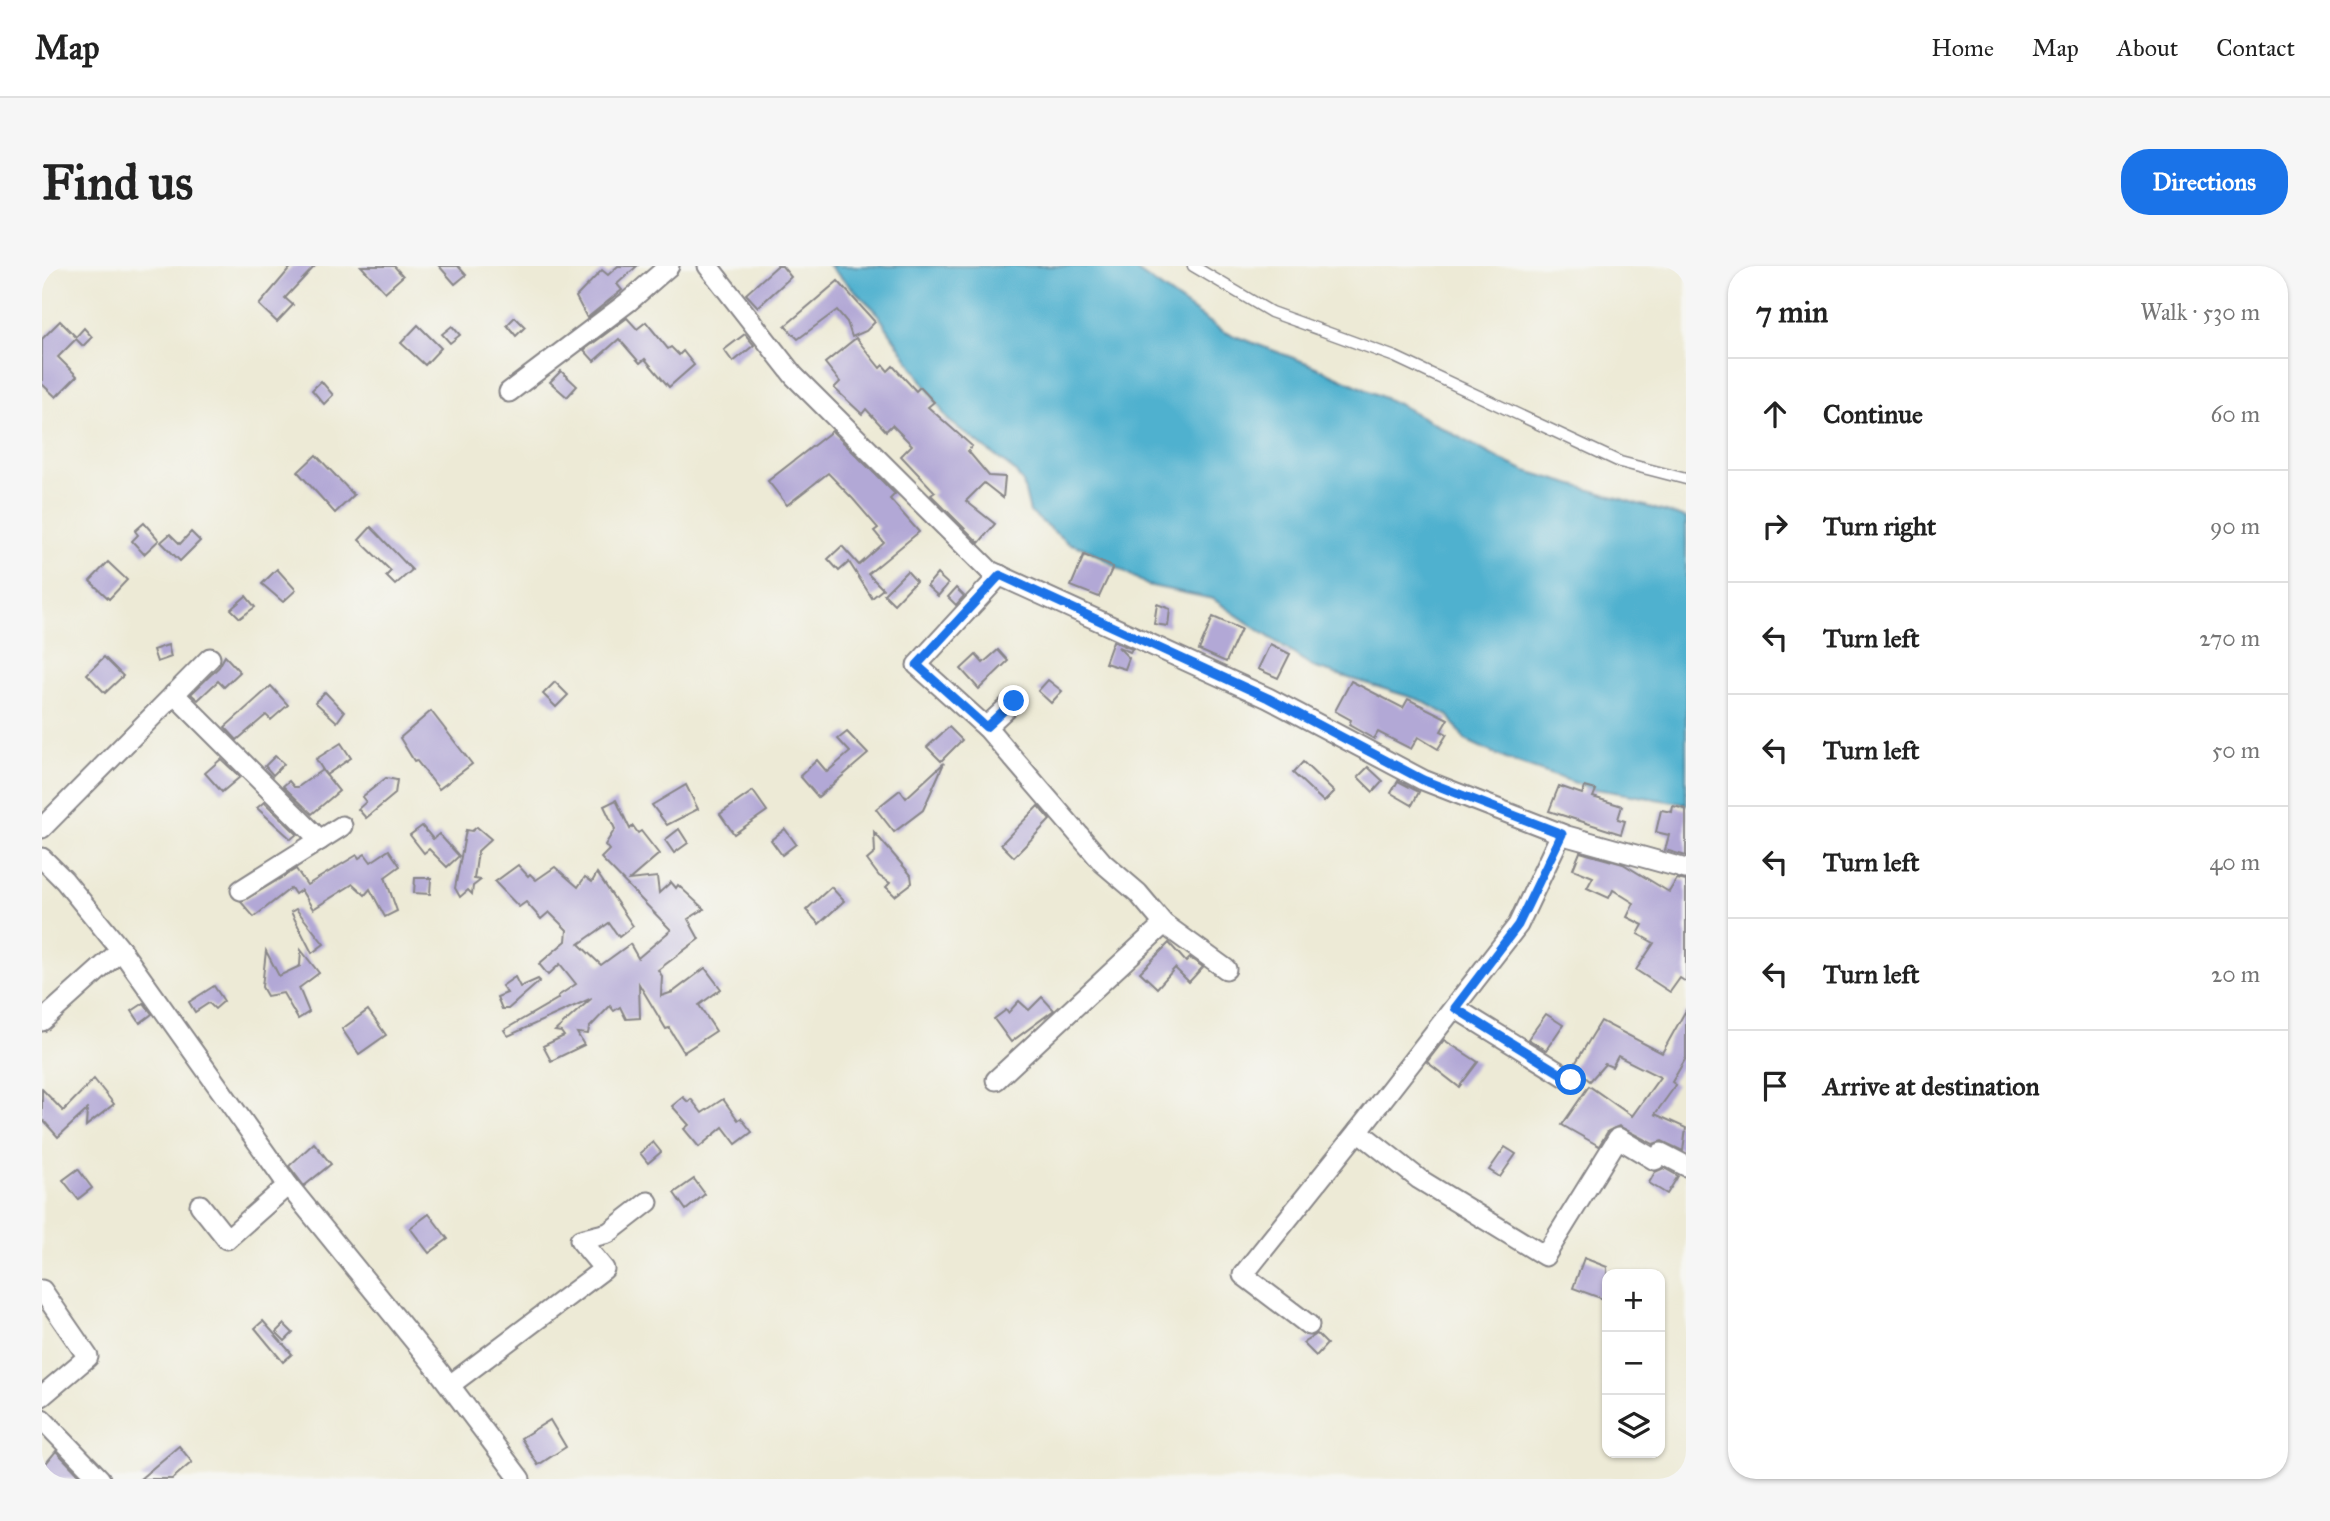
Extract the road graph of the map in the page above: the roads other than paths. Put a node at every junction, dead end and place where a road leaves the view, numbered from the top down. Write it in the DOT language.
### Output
graph roads {
  1 [pos="669,266"];
  2 [pos="708,266"];
  3 [pos="1193,266"];
  4 [pos="509,392"];
  5 [pos="1686,479"];
  6 [pos="1000,575"];
  7 [pos="210,658"];
  8 [pos="174,694"];
  9 [pos="1014,701"];
  10 [pos="986,727"];
  11 [pos="342,826"];
  12 [pos="42,828"];
  13 [pos="1562,834"];
  14 [pos="320,840"];
  15 [pos="42,858"];
  16 [pos="1686,869"];
  17 [pos="241,890"];
  18 [pos="1164,924"];
  19 [pos="121,950"];
  20 [pos="1226,969"];
  21 [pos="1455,1008"];
  22 [pos="42,1021"];
  23 [pos="996,1080"];
  24 [pos="1571,1080"];
  25 [pos="1358,1131"];
  26 [pos="1686,1166"];
  27 [pos="288,1185"];
  28 [pos="648,1202"];
  29 [pos="200,1205"];
  30 [pos="42,1290"];
  31 [pos="1310,1325"];
  32 [pos="450,1385"];
  33 [pos="42,1396"];
  34 [pos="42,1419"];
  35 [pos="513,1477"];
  36 [pos="100,1479"];
  1 -- 4 [label="street"];
  2 -- 6 [label="street"];
  3 -- 5 [label="lane"];
  6 -- 10 [label="street"];
  6 -- 13 [label="street"];
  7 -- 8 [label="street"];
  8 -- 12 [label="street"];
  8 -- 14 [label="street"];
  9 -- 10 [label="street"];
  10 -- 18 [label="street"];
  11 -- 14 [label="street"];
  13 -- 16 [label="street"];
  13 -- 21 [label="street"];
  14 -- 17 [label="street"];
  15 -- 19 [label="street"];
  18 -- 20 [label="street"];
  18 -- 23 [label="street"];
  19 -- 22 [label="street"];
  19 -- 27 [label="street"];
  21 -- 24 [label="street"];
  21 -- 25 [label="street"];
  25 -- 26 [label="street"];
  25 -- 31 [label="street"];
  27 -- 29 [label="street"];
  27 -- 32 [label="street"];
  28 -- 32 [label="street"];
  30 -- 33 [label="street"];
  32 -- 35 [label="street"];
  34 -- 36 [label="street"];
}
